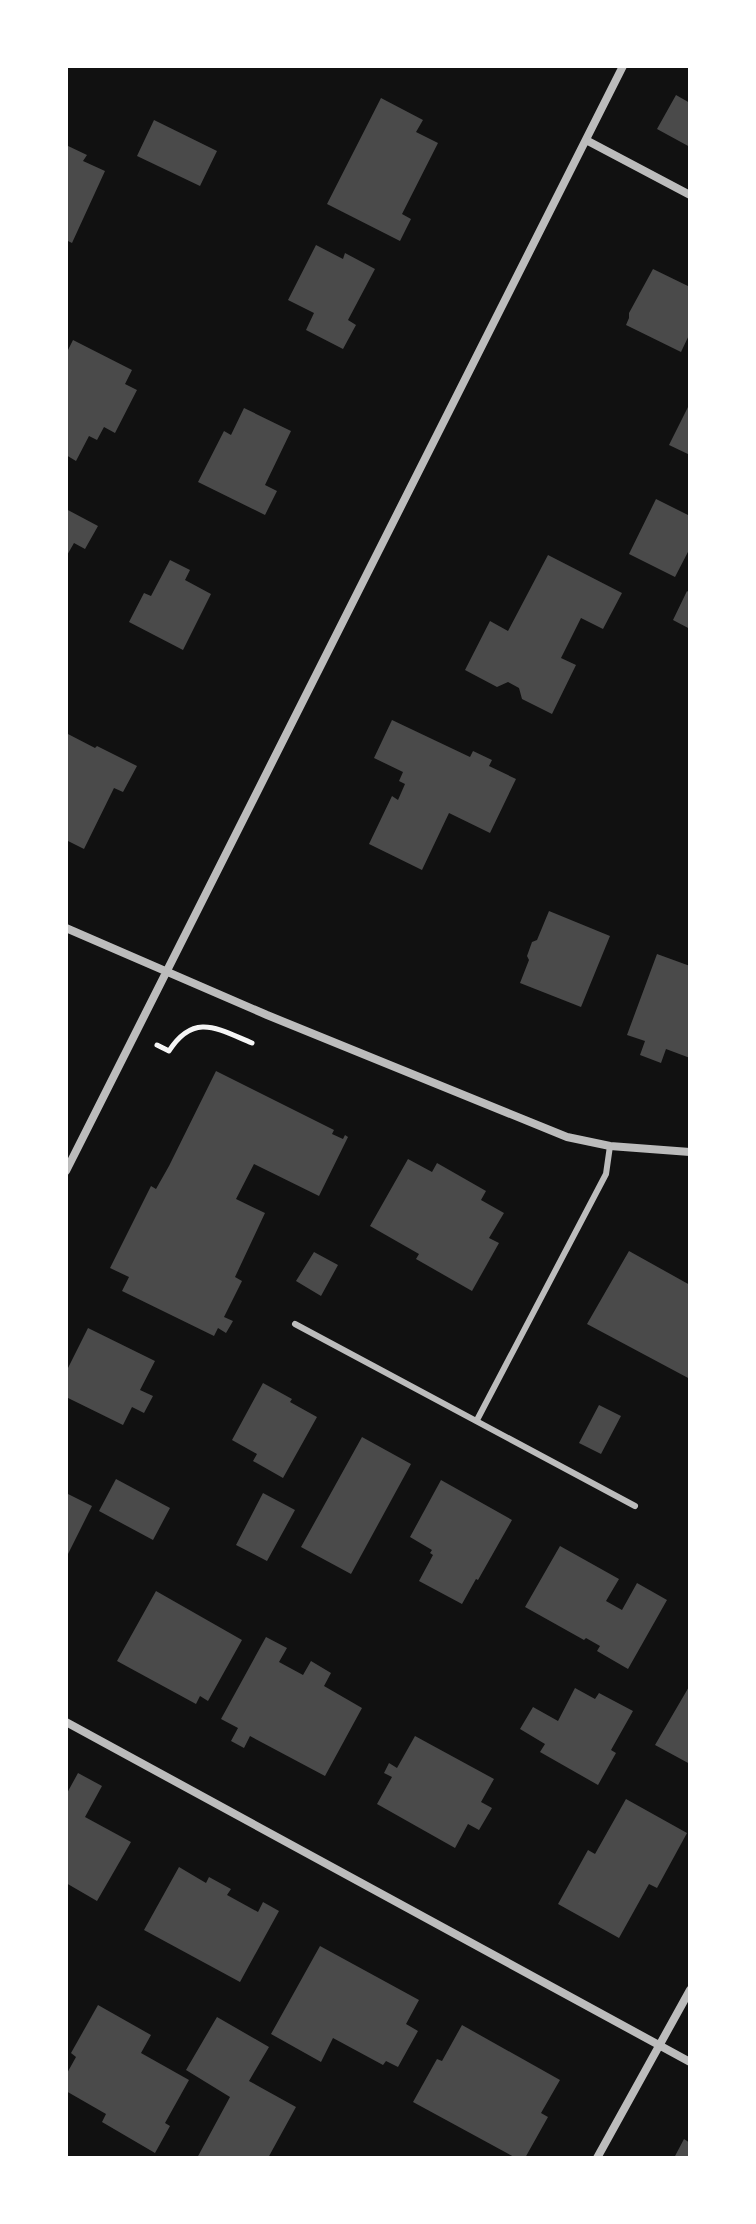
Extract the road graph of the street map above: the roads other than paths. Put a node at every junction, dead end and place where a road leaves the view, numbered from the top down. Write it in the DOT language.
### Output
graph roads {
  1 [pos="623,66"];
  2 [pos="586,140"];
  3 [pos="690,195"];
  4 [pos="66,928"];
  5 [pos="166,971"];
  6 [pos="610,1146"];
  7 [pos="690,1152"];
  8 [pos="66,1171"];
  9 [pos="295,1324"];
  10 [pos="477,1420"];
  11 [pos="635,1506"];
  12 [pos="66,1722"];
  13 [pos="690,1990"];
  14 [pos="659,2046"];
  15 [pos="690,2062"];
  16 [pos="597,2158"];
  1 -- 2 [label="street"];
  2 -- 3 [label="street"];
  2 -- 5 [label="street"];
  4 -- 5 [label="street"];
  5 -- 6 [label="street"];
  5 -- 8 [label="street"];
  6 -- 7 [label="street"];
  6 -- 10 [label="lane"];
  9 -- 10 [label="lane"];
  10 -- 11 [label="lane"];
  12 -- 14 [label="street"];
  13 -- 14 [label="street"];
  14 -- 15 [label="street"];
  14 -- 16 [label="street"];
}
